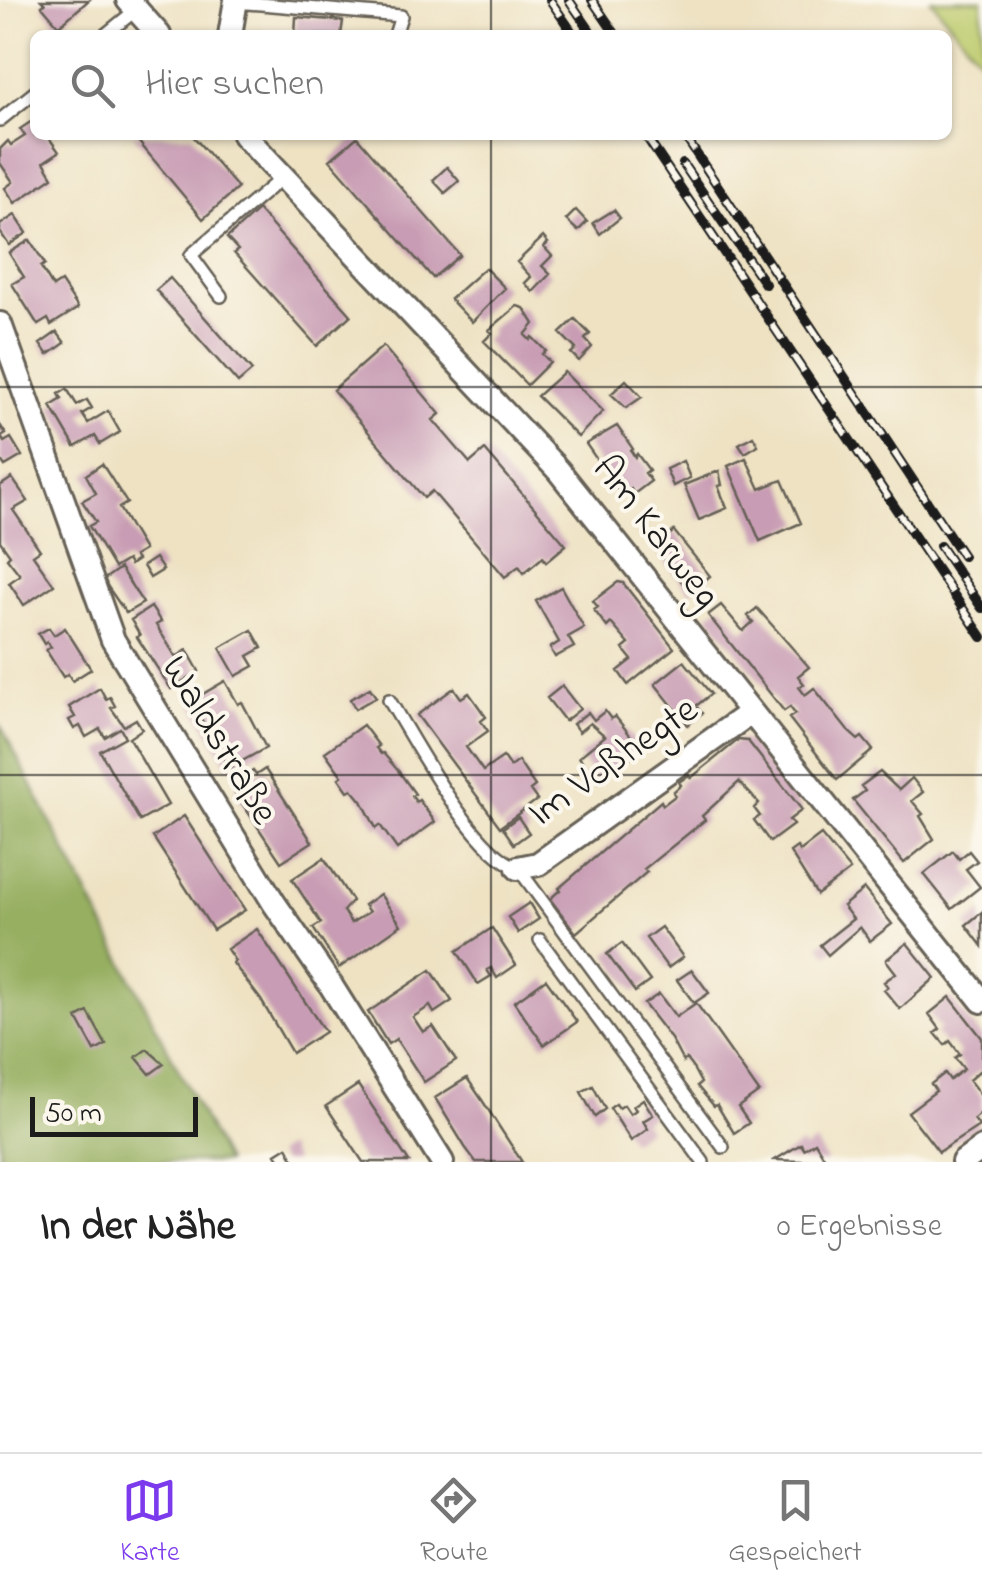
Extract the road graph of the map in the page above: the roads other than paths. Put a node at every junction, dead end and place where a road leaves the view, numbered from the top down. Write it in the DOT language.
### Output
graph roads {
  1 [pos="236,1"];
  2 [pos="133,4"];
  3 [pos="110,30"];
  4 [pos="154,30"];
  5 [pos="231,30"];
  6 [pos="397,30"];
  7 [pos="30,96"];
  8 [pos="0,120"];
  9 [pos="249,140"];
  10 [pos="283,177"];
  11 [pos="221,296"];
  12 [pos="0,324"];
  13 [pos="388,700"];
  14 [pos="750,713"];
  15 [pos="518,868"];
  16 [pos="540,940"];
  17 [pos="982,1000"];
  18 [pos="723,1148"];
  19 [pos="982,1148"];
  20 [pos="442,1162"];
  21 [pos="703,1162"];
  22 [pos="962,1162"];
  1 -- 5 [label="street"];
  1 -- 6 [label="lane"];
  2 -- 3 [label="lane"];
  2 -- 4 [label="street"];
  7 -- 8 [label="lane"];
  9 -- 10 [label="street, Am Karweg"];
  10 -- 11 [label="lane"];
  10 -- 14 [label="street, Am Karweg"];
  12 -- 20 [label="street, Waldstraße"];
  13 -- 15 [label="lane"];
  14 -- 15 [label="street, Im Voßhegte"];
  14 -- 17 [label="street, Am Karweg"];
  15 -- 18 [label="lane"];
  16 -- 21 [label="lane"];
  19 -- 22 [label="street"];
}
